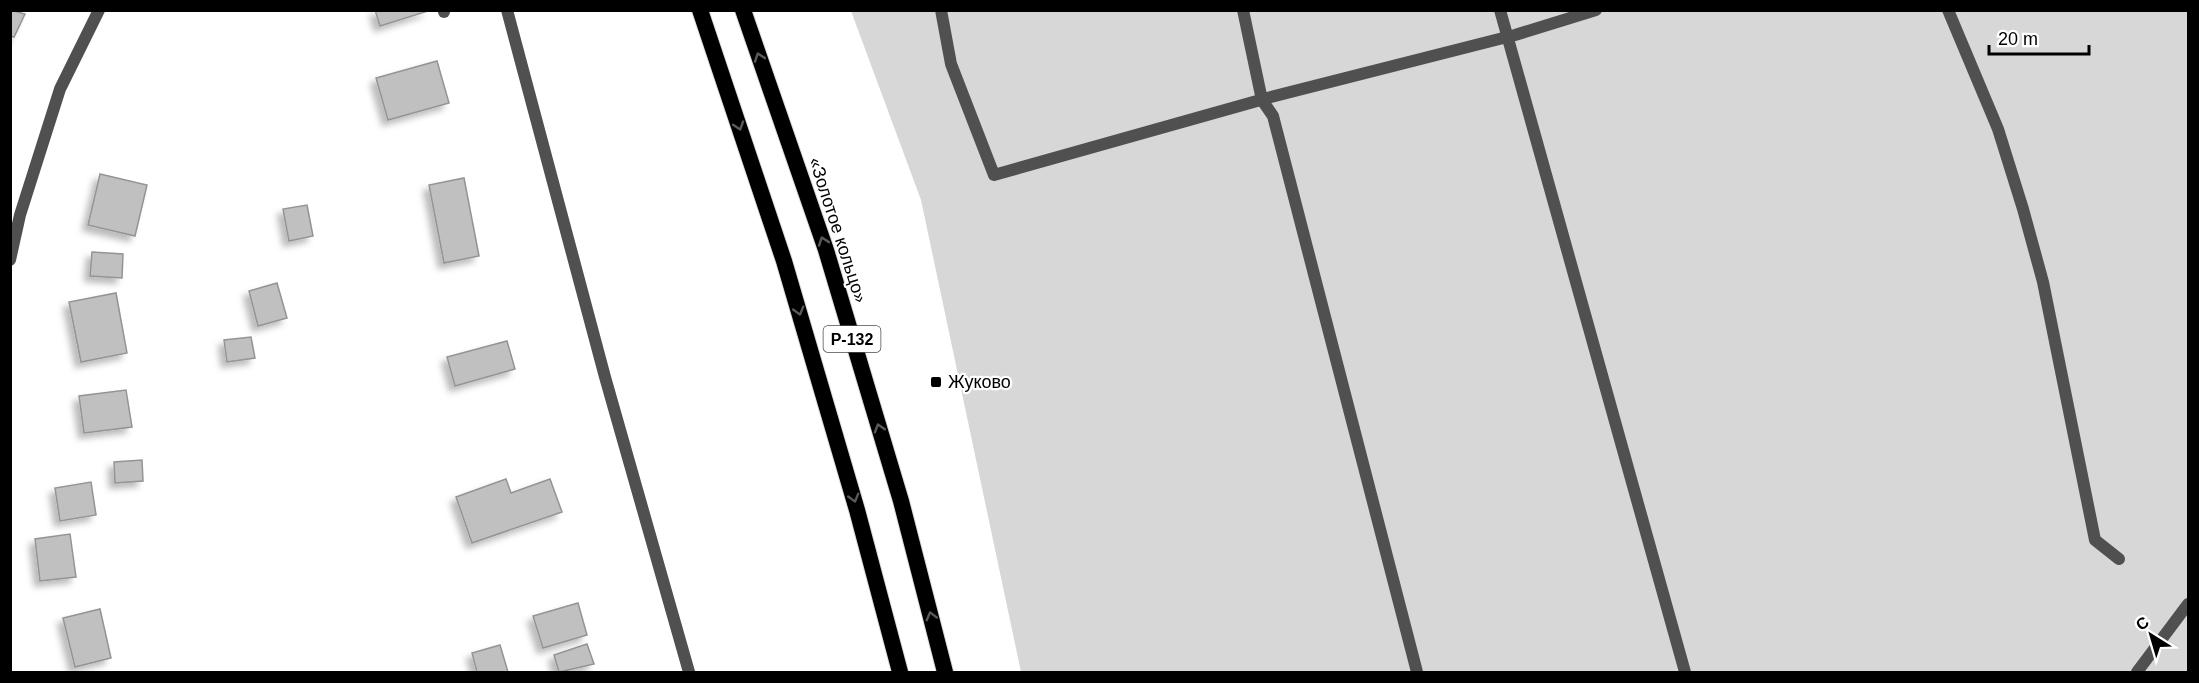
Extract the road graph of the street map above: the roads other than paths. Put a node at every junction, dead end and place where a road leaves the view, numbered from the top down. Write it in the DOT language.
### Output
graph roads {
  1 [pos="99,10"];
  2 [pos="507,10"];
  3 [pos="700,10"];
  4 [pos="743,10"];
  5 [pos="941,10"];
  6 [pos="1243,10"];
  7 [pos="1500,10"];
  8 [pos="1596,10"];
  9 [pos="1948,10"];
  10 [pos="1507,37"];
  11 [pos="1262,100"];
  12 [pos="10,260"];
  13 [pos="2119,559"];
  14 [pos="2188,604"];
  15 [pos="689,672"];
  16 [pos="900,672"];
  17 [pos="945,672"];
  18 [pos="1417,672"];
  19 [pos="1685,672"];
  20 [pos="2137,672"];
  1 -- 12 [label="street"];
  2 -- 15 [label="street"];
  3 -- 16 [label="highway, Р-132, one-way"];
  17 -- 4 [label="highway, «Золотое кольцо» / Р-132, one-way"];
  5 -- 11 [label="street"];
  6 -- 11 [label="street"];
  7 -- 10 [label="street"];
  8 -- 10 [label="street"];
  9 -- 13 [label="street"];
  10 -- 11 [label="street"];
  10 -- 19 [label="street"];
  11 -- 18 [label="street"];
  14 -- 20 [label="street"];
}
